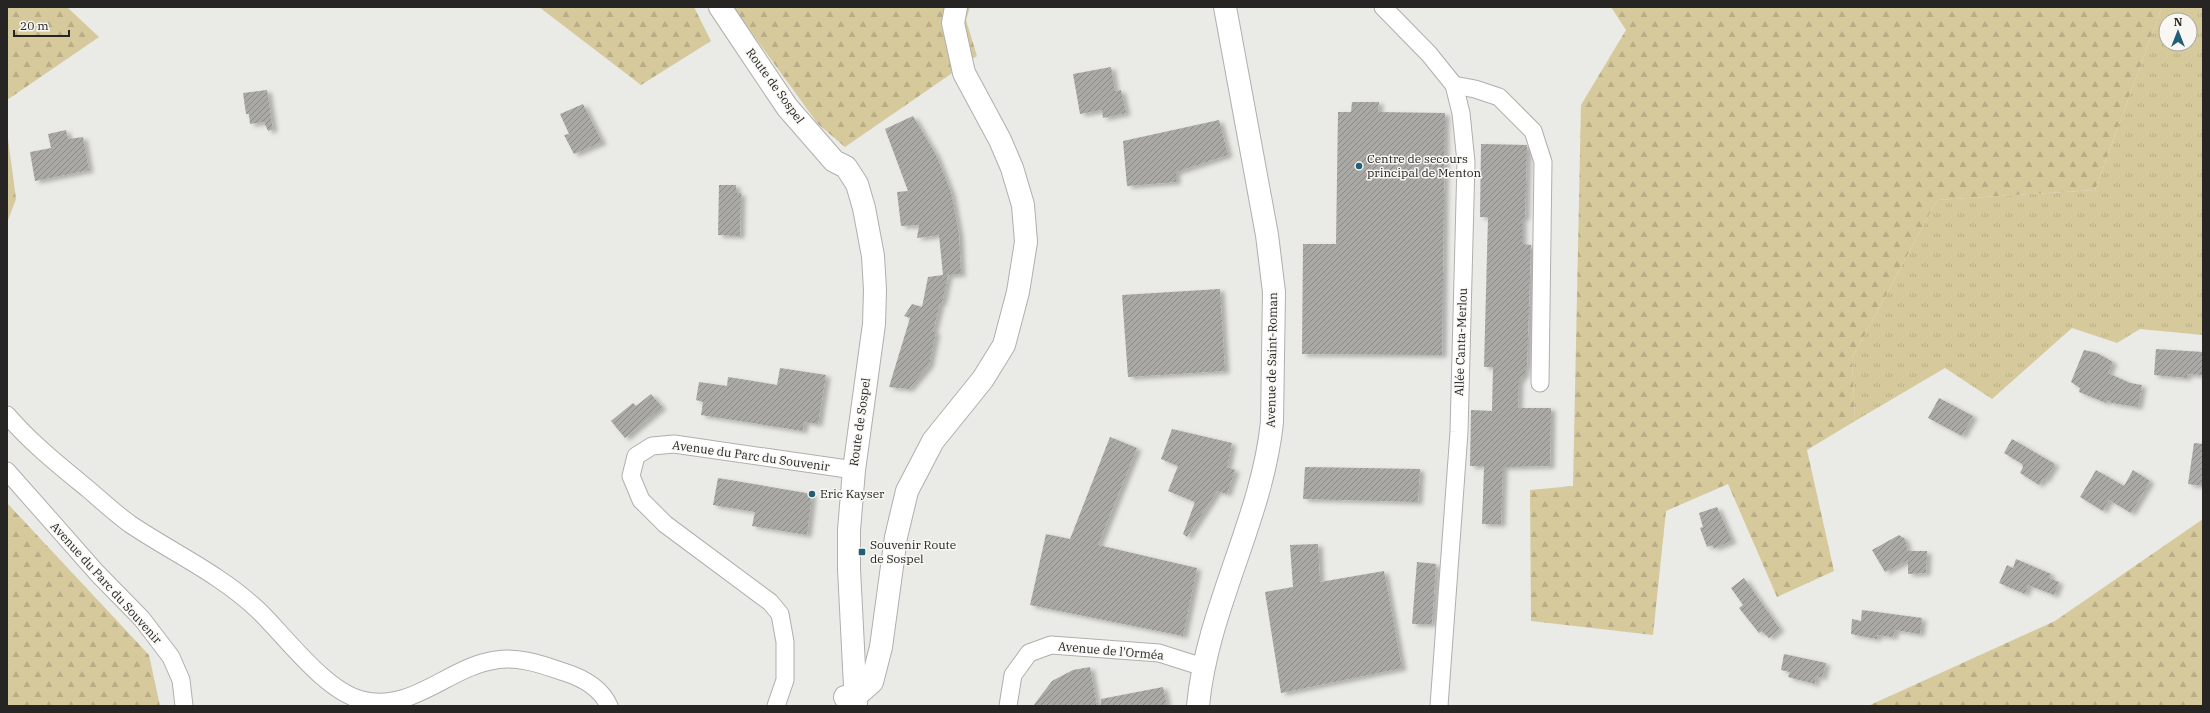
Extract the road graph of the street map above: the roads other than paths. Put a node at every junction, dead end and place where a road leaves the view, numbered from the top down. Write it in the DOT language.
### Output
graph roads {
  1 [pos="720,7"];
  2 [pos="956,7"];
  3 [pos="1225,7"];
  4 [pos="1383,7"];
  5 [pos="1454,85"];
  6 [pos="1540,383"];
  7 [pos="7,415"];
  8 [pos="848,469"];
  9 [pos="7,471"];
  10 [pos="1202,667"];
  11 [pos="851,701"];
  12 [pos="184,706"];
  13 [pos="609,706"];
  14 [pos="776,706"];
  15 [pos="1008,706"];
  16 [pos="1198,706"];
  17 [pos="1439,706"];
  1 -- 8 [label="street, Route de Sospel"];
  2 -- 11 [label="street"];
  3 -- 10 [label="street, Avenue de Saint-Roman"];
  4 -- 5 [label="street, Allée Canta-Merlou"];
  5 -- 6 [label="street"];
  5 -- 17 [label="street, Allée Canta-Merlou"];
  7 -- 13 [label="street"];
  8 -- 11 [label="street, Route de Sospel"];
  8 -- 14 [label="street, Avenue du Parc du Souvenir"];
  9 -- 12 [label="street, Avenue du Parc du Souvenir"];
  10 -- 15 [label="street, Avenue de l'Orméa"];
  10 -- 16 [label="street, Avenue de Saint-Roman"];
}
